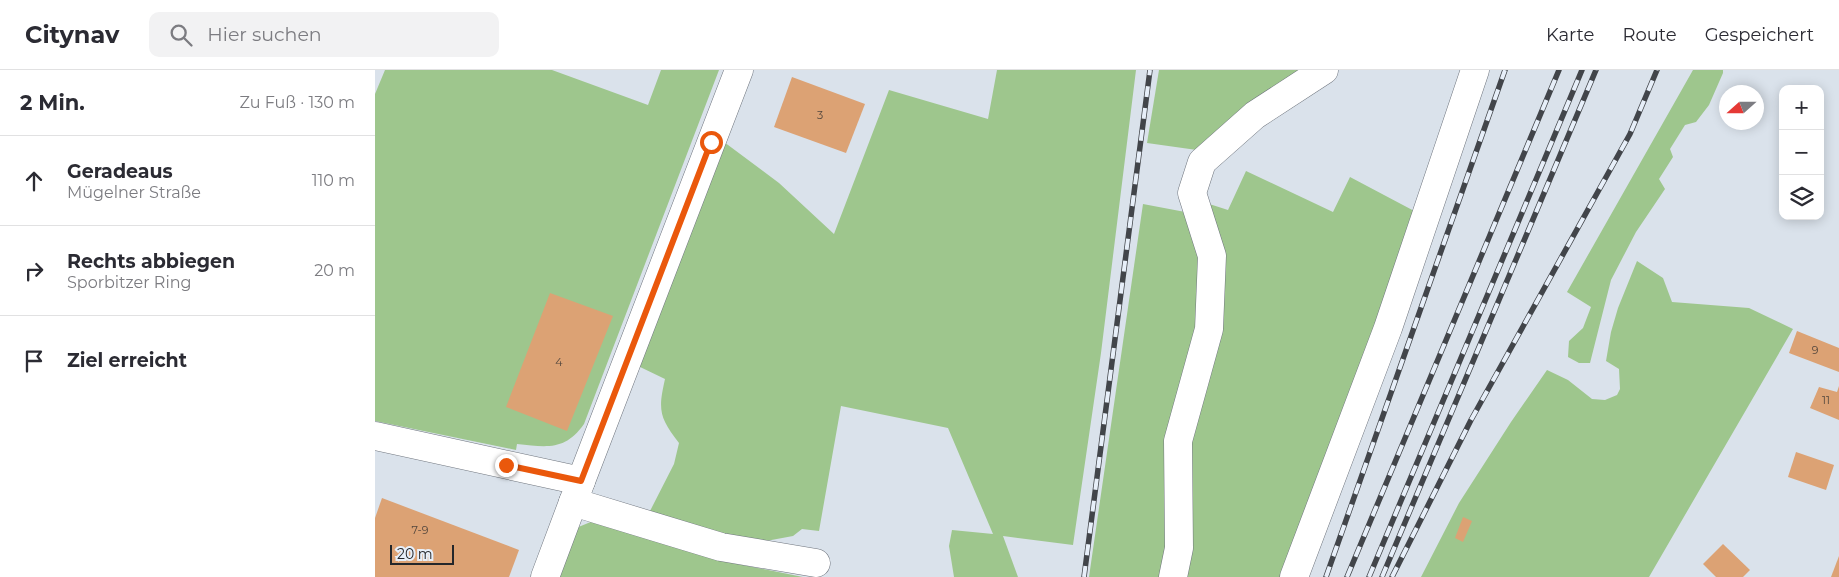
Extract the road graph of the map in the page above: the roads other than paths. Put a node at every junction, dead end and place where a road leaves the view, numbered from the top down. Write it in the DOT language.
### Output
graph roads {
  1 [pos="739,70"];
  2 [pos="1325,70"];
  3 [pos="1475,70"];
  4 [pos="375,436"];
  5 [pos="577,491"];
  6 [pos="816,563"];
  7 [pos="545,577"];
  8 [pos="1173,577"];
  9 [pos="1294,577"];
  1 -- 5 [label="street"];
  2 -- 8 [label="street"];
  3 -- 9 [label="street"];
  4 -- 5 [label="street"];
  5 -- 6 [label="street"];
  5 -- 7 [label="street"];
}
